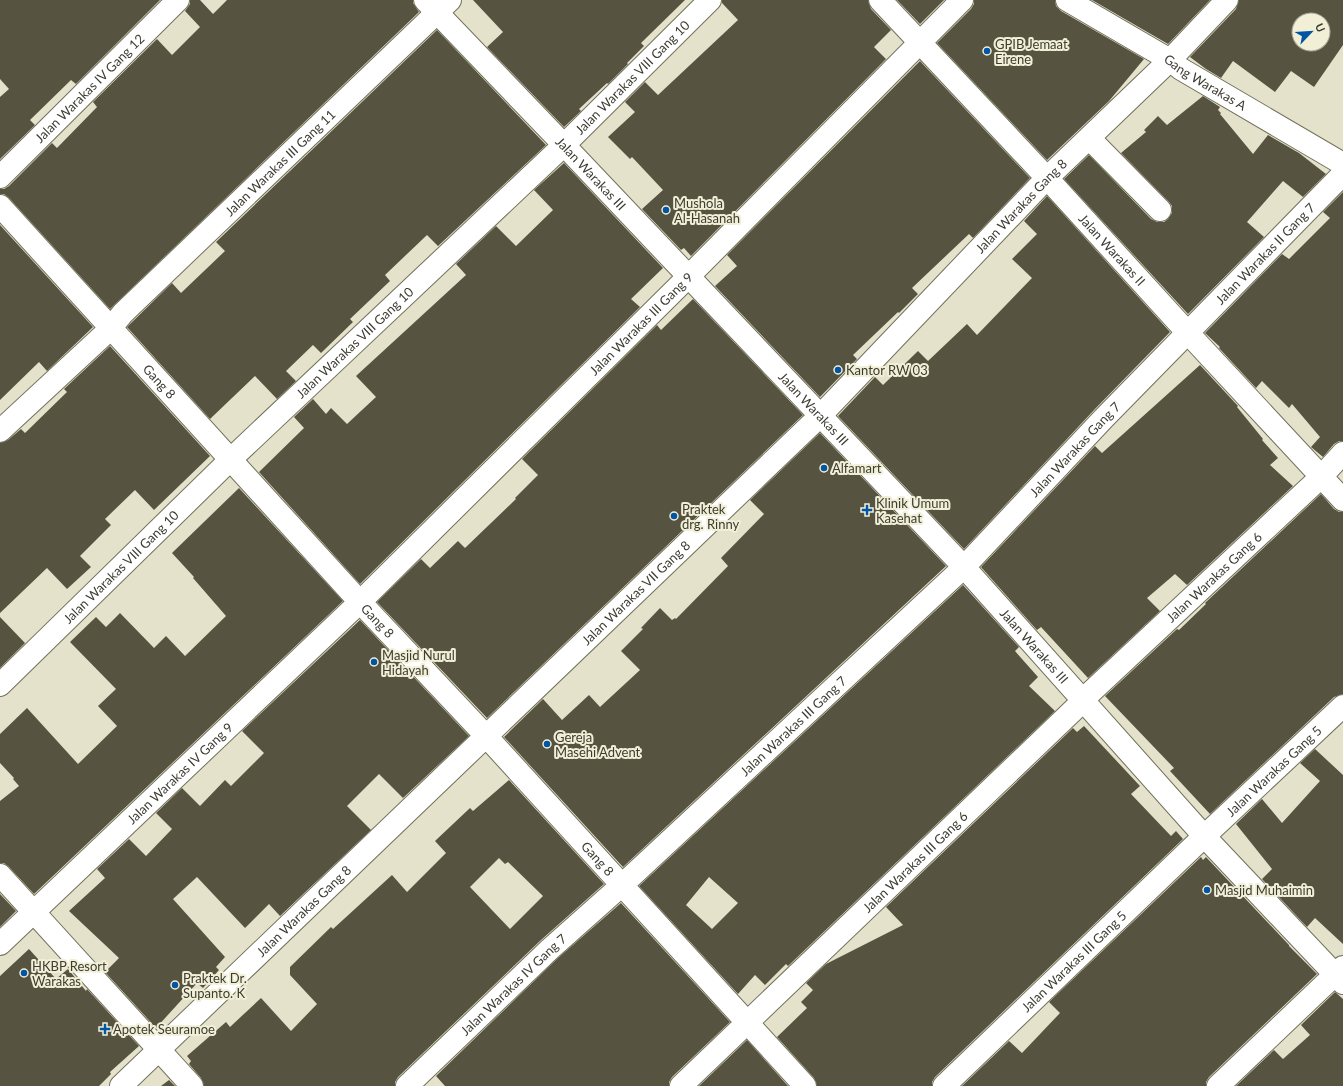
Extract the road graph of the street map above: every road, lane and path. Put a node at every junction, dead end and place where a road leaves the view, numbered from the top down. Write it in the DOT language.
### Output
graph roads {
  1 [pos="178,0"];
  2 [pos="710,0"];
  3 [pos="880,0"];
  4 [pos="962,0"];
  5 [pos="1067,0"];
  6 [pos="1227,0"];
  7 [pos="437,4"];
  8 [pos="921,43"];
  9 [pos="1170,60"];
  10 [pos="1089,138"];
  11 [pos="564,145"];
  12 [pos="1343,164"];
  13 [pos="1343,174"];
  14 [pos="0,177"];
  15 [pos="1047,178"];
  16 [pos="0,206"];
  17 [pos="1160,210"];
  18 [pos="688,277"];
  19 [pos="111,327"];
  20 [pos="1187,332"];
  21 [pos="820,416"];
  22 [pos="0,431"];
  23 [pos="1343,453"];
  24 [pos="231,459"];
  25 [pos="1321,477"];
  26 [pos="1343,500"];
  27 [pos="964,567"];
  28 [pos="360,602"];
  29 [pos="0,685"];
  30 [pos="1084,700"];
  31 [pos="1343,706"];
  32 [pos="487,737"];
  33 [pos="1204,836"];
  34 [pos="0,875"];
  35 [pos="622,885"];
  36 [pos="34,911"];
  37 [pos="0,944"];
  38 [pos="1340,975"];
  39 [pos="747,1023"];
  40 [pos="159,1050"];
  41 [pos="121,1086"];
  42 [pos="192,1086"];
  43 [pos="407,1086"];
  44 [pos="681,1086"];
  45 [pos="805,1086"];
  46 [pos="944,1086"];
  47 [pos="1218,1086"];
  1 -- 14 [label="street, Jalan Warakas IV Gang 12"];
  2 -- 11 [label="street, Jalan Warakas VIII Gang 10"];
  3 -- 8 [label="street, Jalan Warakas II"];
  4 -- 8 [label="street, Jalan Warakas III Gang 9"];
  5 -- 9 [label="street, Gang Warakas A"];
  6 -- 9 [label="street, Jalan Warakas Gang 8"];
  7 -- 11 [label="street, Jalan Warakas III"];
  7 -- 19 [label="street, Jalan Warakas III Gang 11"];
  8 -- 15 [label="street, Jalan Warakas II"];
  8 -- 18 [label="street, Jalan Warakas III Gang 9"];
  9 -- 10 [label="street, Jalan Warakas Gang 8"];
  9 -- 12 [label="street, Gang Warakas A"];
  10 -- 15 [label="street, Jalan Warakas Gang 8"];
  10 -- 17 [label="street"];
  11 -- 18 [label="street, Jalan Warakas III"];
  11 -- 24 [label="street, Jalan Warakas VIII Gang 10"];
  13 -- 20 [label="street, Jalan Warakas II Gang 7"];
  15 -- 20 [label="street, Jalan Warakas II"];
  15 -- 21 [label="street, Jalan Warakas Gang 8"];
  16 -- 19 [label="street, Gang 8"];
  18 -- 21 [label="street, Jalan Warakas III"];
  18 -- 28 [label="street, Jalan Warakas III Gang 9"];
  19 -- 22 [label="street, Jalan Warakas III Gang 11"];
  19 -- 24 [label="street, Gang 8"];
  20 -- 25 [label="street, Jalan Warakas II"];
  20 -- 27 [label="street, Jalan Warakas Gang 7"];
  21 -- 27 [label="street, Jalan Warakas III"];
  21 -- 32 [label="street, Jalan Warakas VII Gang 8"];
  23 -- 25 [label="street, Jalan Warakas Gang 6"];
  24 -- 28 [label="street, Gang 8"];
  24 -- 29 [label="street, Jalan Warakas VIII Gang 10"];
  25 -- 26 [label="street, Jalan Warakas II"];
  25 -- 30 [label="street, Jalan Warakas Gang 6"];
  27 -- 30 [label="street, Jalan Warakas III"];
  27 -- 35 [label="street, Jalan Warakas III Gang 7"];
  28 -- 32 [label="street, Gang 8"];
  28 -- 36 [label="street, Jalan Warakas IV Gang 9"];
  30 -- 33 [label="street, Jalan Warakas III"];
  30 -- 39 [label="street, Jalan Warakas III Gang 6"];
  31 -- 33 [label="street, Jalan Warakas Gang 5"];
  32 -- 35 [label="street, Gang 8"];
  32 -- 40 [label="street, Jalan Warakas Gang 8"];
  33 -- 38 [label="street, Jalan Warakas III"];
  33 -- 46 [label="street, Jalan Warakas III Gang 5"];
  34 -- 36 [label="street"];
  35 -- 39 [label="street, Gang 8"];
  35 -- 43 [label="street, Jalan Warakas IV Gang 7"];
  36 -- 37 [label="street, Jalan Warakas IV Gang 9"];
  36 -- 40 [label="street"];
  38 -- 47 [label="street"];
  39 -- 44 [label="street, Jalan Warakas III Gang 6"];
  39 -- 45 [label="street, Gang 8"];
  40 -- 41 [label="street, Jalan Warakas Gang 8"];
  40 -- 42 [label="street"];
}
